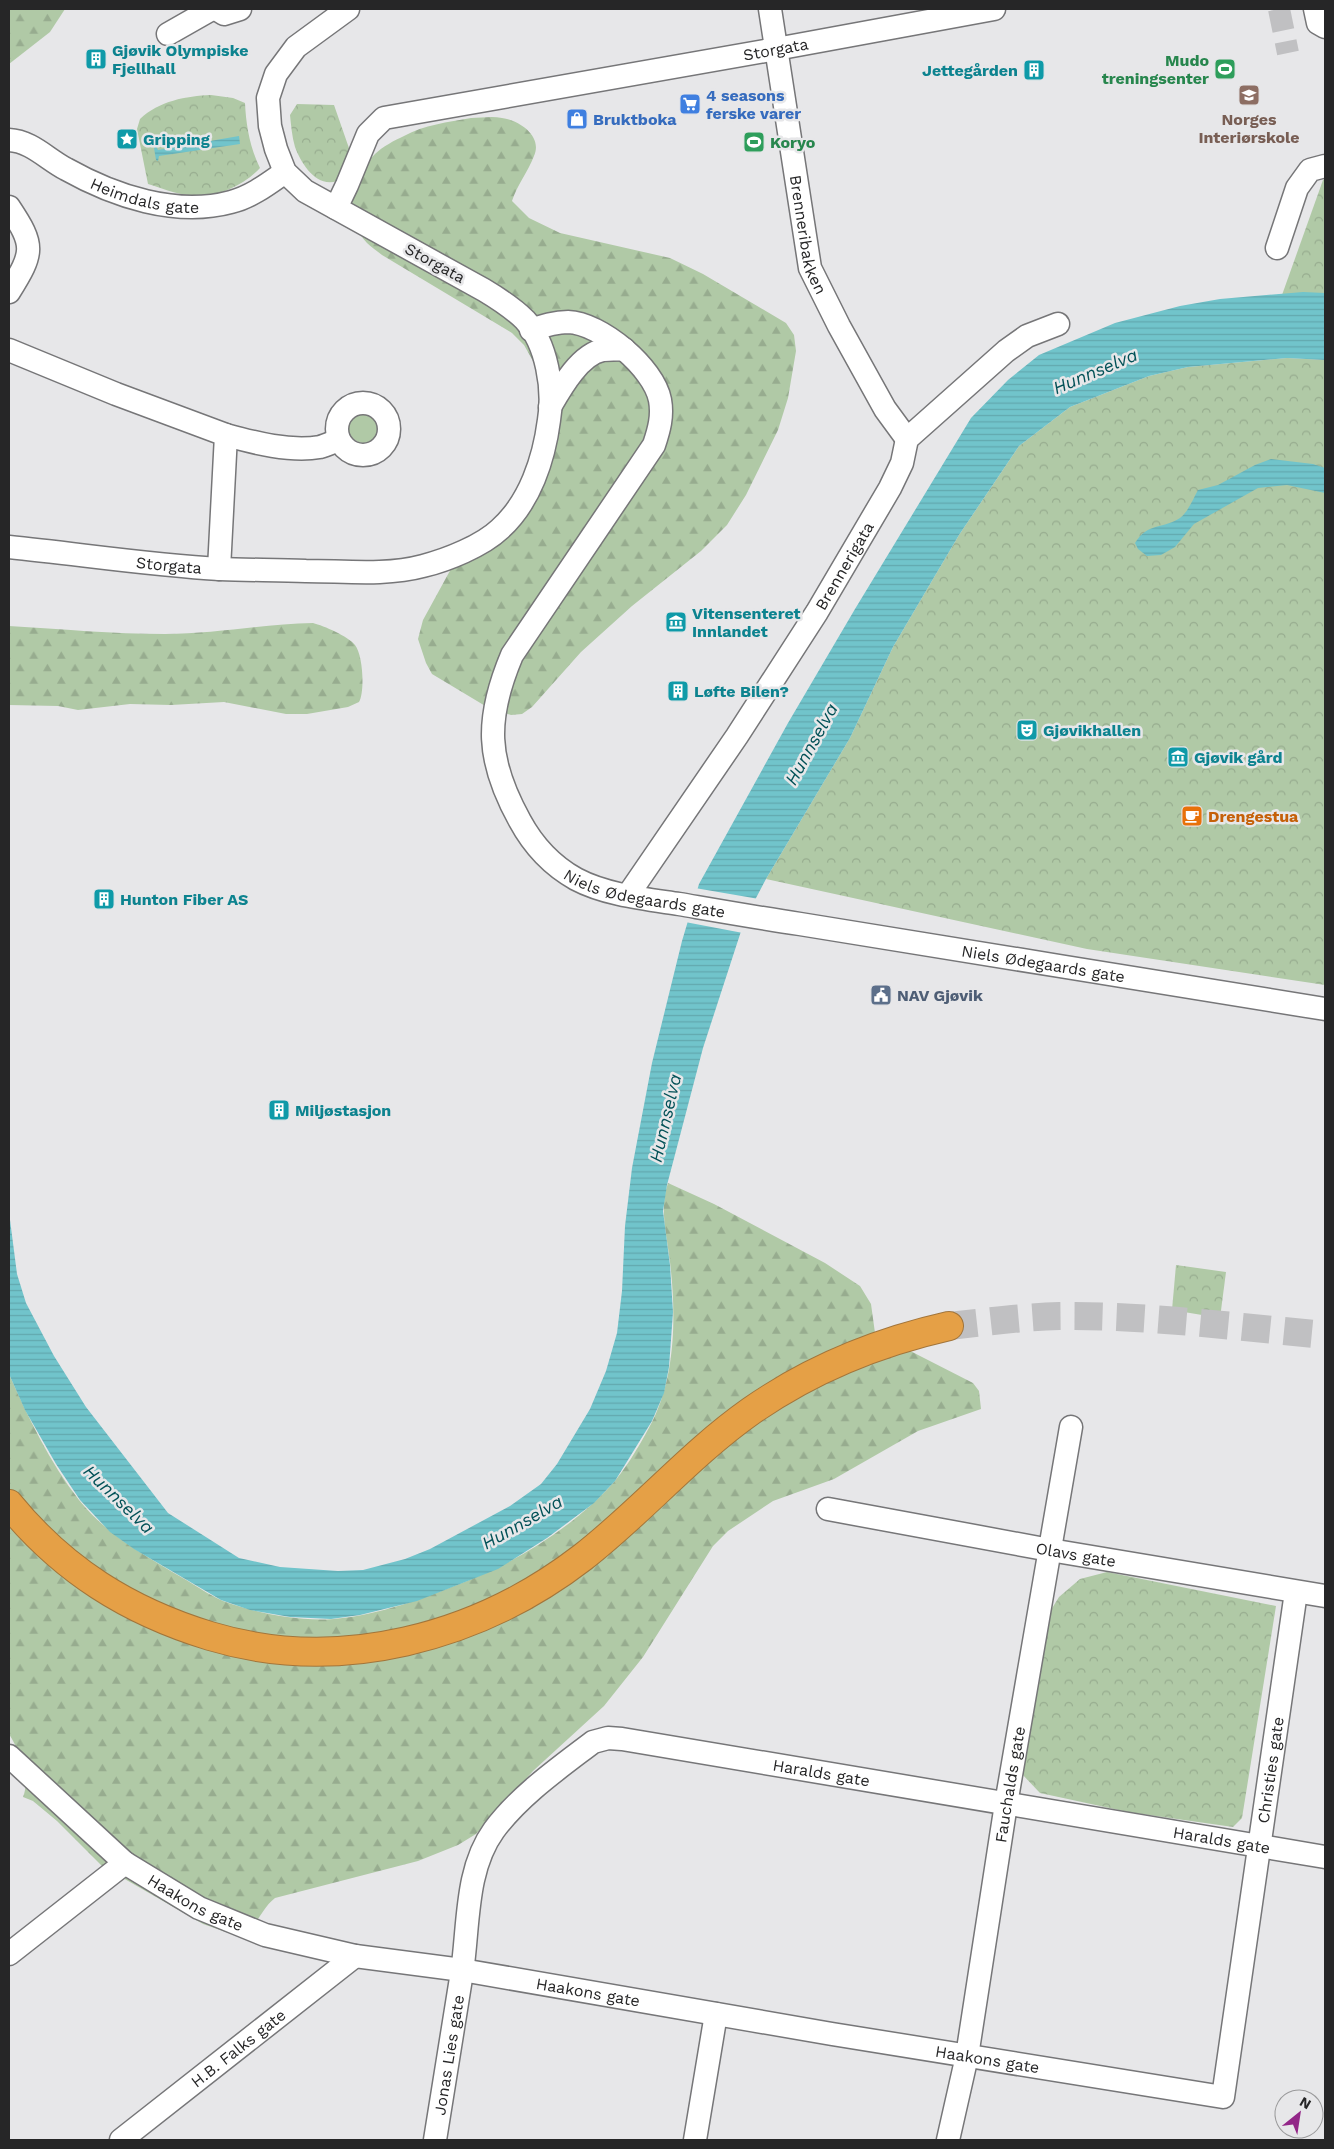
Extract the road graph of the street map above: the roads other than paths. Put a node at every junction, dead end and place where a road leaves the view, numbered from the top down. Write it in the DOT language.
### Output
graph roads {
  1 [pos="212,9"];
  2 [pos="216,9"];
  3 [pos="240,9"];
  4 [pos="348,9"];
  5 [pos="770,9"];
  6 [pos="994,9"];
  7 [pos="1315,9"];
  8 [pos="1325,27"];
  9 [pos="168,34"];
  10 [pos="776,49"];
  11 [pos="9,140"];
  12 [pos="1325,166"];
  13 [pos="284,172"];
  14 [pos="9,207"];
  15 [pos="336,208"];
  16 [pos="1277,248"];
  17 [pos="9,292"];
  18 [pos="1058,324"];
  19 [pos="531,330"];
  20 [pos="9,350"];
  21 [pos="624,350"];
  22 [pos="550,407"];
  23 [pos="226,435"];
  24 [pos="907,439"];
  25 [pos="339,440"];
  26 [pos="9,548"];
  27 [pos="219,568"];
  28 [pos="628,895"];
  29 [pos="1325,1009"];
  30 [pos="950,1326"];
  31 [pos="1071,1427"];
  32 [pos="9,1504"];
  33 [pos="828,1509"];
  34 [pos="1050,1550"];
  35 [pos="1296,1592"];
  36 [pos="1325,1596"];
  37 [pos="9,1756"];
  38 [pos="1006,1804"];
  39 [pos="1260,1847"];
  40 [pos="1325,1857"];
  41 [pos="125,1863"];
  42 [pos="9,1954"];
  43 [pos="355,1956"];
  44 [pos="462,1970"];
  45 [pos="716,2014"];
  46 [pos="967,2056"];
  47 [pos="1223,2097"];
  48 [pos="121,2140"];
  49 [pos="435,2140"];
  50 [pos="695,2140"];
  51 [pos="948,2140"];
  1 -- 9 [label="street"];
  2 -- 3 [label="street"];
  4 -- 13 [label="street"];
  5 -- 10 [label="street, Brenneribakken"];
  6 -- 10 [label="street, Storgata"];
  7 -- 8 [label="street"];
  10 -- 15 [label="street, Storgata"];
  10 -- 24 [label="street, Brenneribakken"];
  11 -- 13 [label="street, Heimdals gate"];
  12 -- 16 [label="street"];
  13 -- 15 [label="street"];
  14 -- 17 [label="street"];
  15 -- 19 [label="street, Storgata"];
  18 -- 24 [label="street"];
  19 -- 21 [label="street, Niels Ødegaards gate"];
  19 -- 22 [label="street, Storgata"];
  20 -- 23 [label="street"];
  21 -- 22 [label="street"];
  21 -- 28 [label="street, Niels Ødegaards gate"];
  22 -- 27 [label="street, Storgata"];
  23 -- 25 [label="street"];
  23 -- 27 [label="street"];
  24 -- 28 [label="street, Brennerigata"];
  26 -- 27 [label="street, Storgata"];
  28 -- 29 [label="street, Niels Ødegaards gate"];
  30 -- 32 [label="highway"];
  31 -- 34 [label="street, Fauchalds gate"];
  33 -- 34 [label="street, Olavs gate"];
  34 -- 35 [label="street, Olavs gate"];
  34 -- 38 [label="street, Fauchalds gate"];
  35 -- 36 [label="street, Olavs gate"];
  35 -- 39 [label="street, Christies gate"];
  37 -- 41 [label="street, Haakons gate"];
  38 -- 39 [label="street, Haralds gate"];
  38 -- 44 [label="street, Haralds gate"];
  38 -- 46 [label="street, Fauchalds gate"];
  39 -- 40 [label="street, Haralds gate"];
  39 -- 47 [label="street, Christies gate"];
  41 -- 42 [label="street"];
  41 -- 43 [label="street, Haakons gate"];
  43 -- 44 [label="street, Haakons gate"];
  43 -- 48 [label="street, H.B. Falks gate"];
  44 -- 45 [label="street, Haakons gate"];
  44 -- 49 [label="street, Jonas Lies gate"];
  45 -- 46 [label="street, Haakons gate"];
  45 -- 50 [label="street"];
  46 -- 47 [label="street, Haakons gate"];
  46 -- 51 [label="street, Fauchalds gate"];
}
